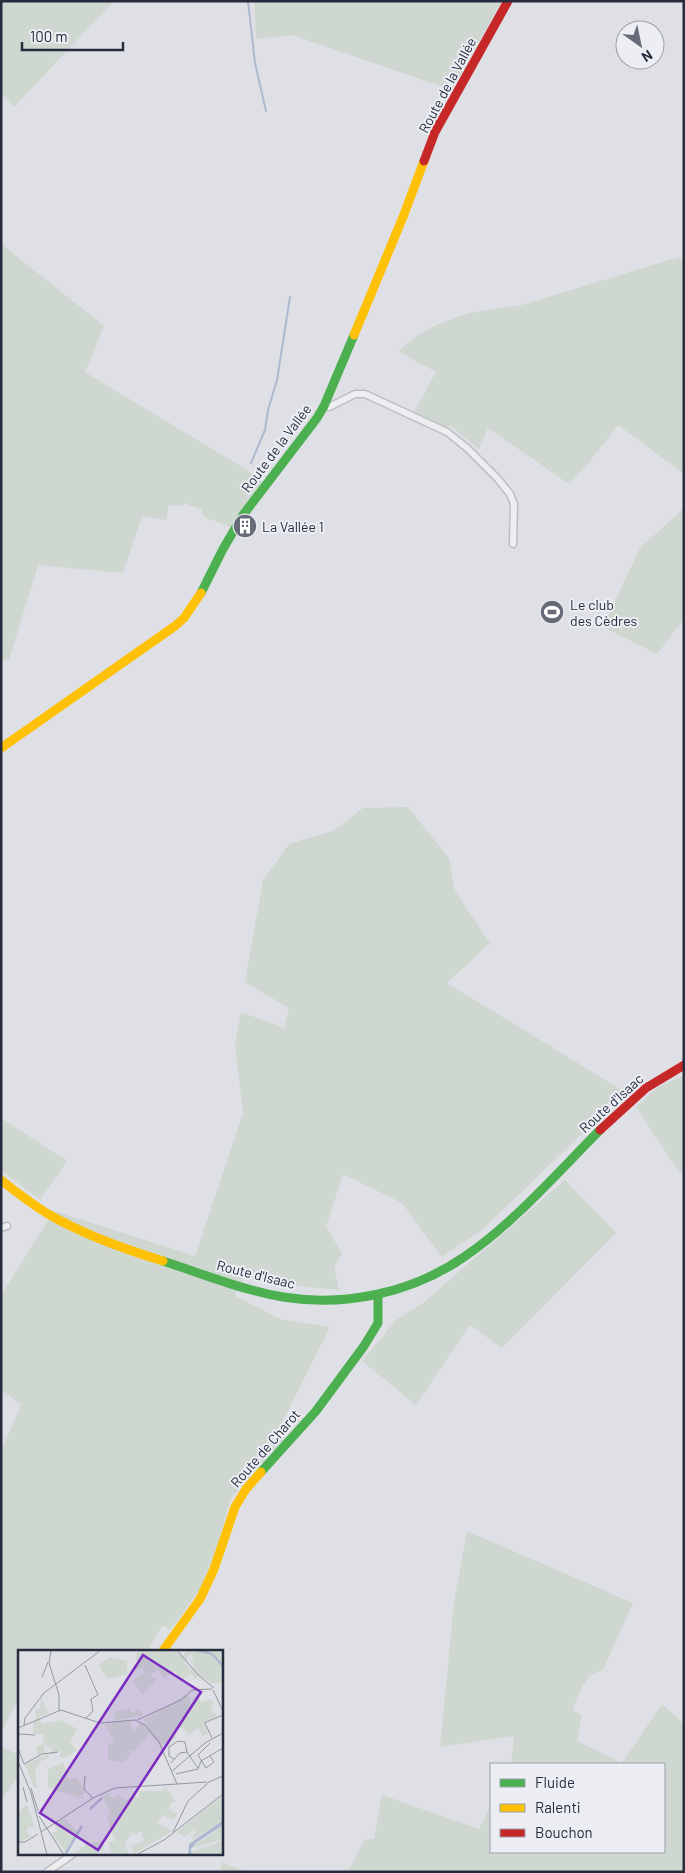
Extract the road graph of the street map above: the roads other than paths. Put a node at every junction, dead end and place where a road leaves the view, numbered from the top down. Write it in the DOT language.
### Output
graph roads {
  1 [pos="508,1"];
  2 [pos="324,406"];
  3 [pos="513,544"];
  4 [pos="1,748"];
  5 [pos="684,1065"];
  6 [pos="1,1180"];
  7 [pos="378,1294"];
  8 [pos="163,1650"];
  9 [pos="70,1856"];
  10 [pos="47,1872"];
  1 -- 2 [label="street, Route de la Vallée"];
  2 -- 3 [label="street"];
  2 -- 4 [label="street, Route de la Vallée"];
  5 -- 7 [label="street, Route d'Isaac"];
  6 -- 7 [label="street, Route d'Isaac"];
  7 -- 8 [label="street, Route de Charot"];
  9 -- 10 [label="street"];
}
